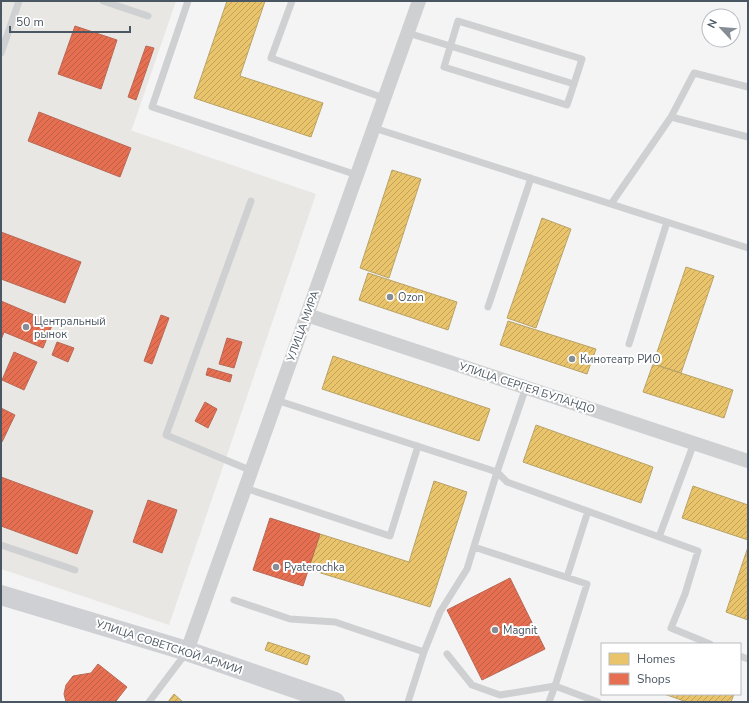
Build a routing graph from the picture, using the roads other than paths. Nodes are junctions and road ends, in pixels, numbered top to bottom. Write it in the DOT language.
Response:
graph roads {
  1 [pos="19,1"];
  2 [pos="103,1"];
  3 [pos="188,1"];
  4 [pos="292,1"];
  5 [pos="419,1"];
  6 [pos="148,16"];
  7 [pos="408,33"];
  8 [pos="450,46"];
  9 [pos="1,53"];
  10 [pos="574,84"];
  11 [pos="748,86"];
  12 [pos="384,98"];
  13 [pos="671,117"];
  14 [pos="374,128"];
  15 [pos="748,137"];
  16 [pos="357,175"];
  17 [pos="531,178"];
  18 [pos="250,201"];
  19 [pos="611,204"];
  20 [pos="668,222"];
  21 [pos="748,248"];
  22 [pos="488,307"];
  23 [pos="307,315"];
  24 [pos="629,344"];
  25 [pos="526,387"];
  26 [pos="276,400"];
  27 [pos="694,443"];
  28 [pos="418,446"];
  29 [pos="748,461"];
  30 [pos="252,471"];
  31 [pos="497,472"];
  32 [pos="245,488"];
  33 [pos="588,511"];
  34 [pos="658,537"];
  35 [pos="1,545"];
  36 [pos="474,547"];
  37 [pos="75,570"];
  38 [pos="567,577"];
  39 [pos="1,595"];
  40 [pos="234,600"];
  41 [pos="708,643"];
  42 [pos="187,651"];
  43 [pos="424,652"];
  44 [pos="447,654"];
  45 [pos="555,686"];
  46 [pos="149,702"];
  47 [pos="335,702"];
  48 [pos="408,702"];
  49 [pos="549,702"];
  50 [pos="598,702"];
  1 -- 9 [label="lane"];
  2 -- 6 [label="lane"];
  3 -- 16 [label="lane"];
  4 -- 12 [label="lane"];
  5 -- 7 [label="street, УЛИЦА МИРА"];
  7 -- 8 [label="lane"];
  7 -- 12 [label="street, УЛИЦА МИРА"];
  8 -- 10 [label="lane"];
  8 -- 10 [label="lane"];
  8 -- 10 [label="lane"];
  11 -- 13 [label="lane"];
  12 -- 14 [label="street, УЛИЦА МИРА"];
  13 -- 15 [label="lane"];
  13 -- 19 [label="lane"];
  14 -- 16 [label="street, УЛИЦА МИРА"];
  14 -- 17 [label="lane"];
  16 -- 23 [label="street, УЛИЦА МИРА"];
  17 -- 19 [label="lane"];
  17 -- 22 [label="lane"];
  18 -- 30 [label="lane"];
  19 -- 20 [label="lane"];
  20 -- 21 [label="lane"];
  20 -- 24 [label="lane"];
  23 -- 25 [label="street, УЛИЦА СЕРГЕЯ БУЛАНДО"];
  23 -- 26 [label="street, УЛИЦА МИРА"];
  25 -- 27 [label="street, УЛИЦА СЕРГЕЯ БУЛАНДО"];
  25 -- 31 [label="lane"];
  26 -- 28 [label="lane"];
  26 -- 30 [label="street, УЛИЦА МИРА"];
  27 -- 29 [label="street, УЛИЦА СЕРГЕЯ БУЛАНДО"];
  27 -- 34 [label="lane"];
  28 -- 31 [label="lane"];
  28 -- 32 [label="lane"];
  30 -- 32 [label="street, УЛИЦА МИРА"];
  31 -- 33 [label="lane"];
  31 -- 36 [label="lane"];
  32 -- 42 [label="street, УЛИЦА МИРА"];
  33 -- 34 [label="lane"];
  33 -- 38 [label="lane"];
  34 -- 41 [label="lane"];
  35 -- 37 [label="lane"];
  36 -- 38 [label="lane"];
  36 -- 43 [label="lane"];
  38 -- 45 [label="lane"];
  39 -- 42 [label="street, УЛИЦА СОВЕТСКОЙ АРМИИ"];
  40 -- 43 [label="lane"];
  42 -- 46 [label="lane"];
  42 -- 47 [label="street, УЛИЦА СОВЕТСКОЙ АРМИИ"];
  43 -- 48 [label="lane"];
  44 -- 45 [label="lane"];
  45 -- 49 [label="lane"];
  45 -- 50 [label="lane"];
}
